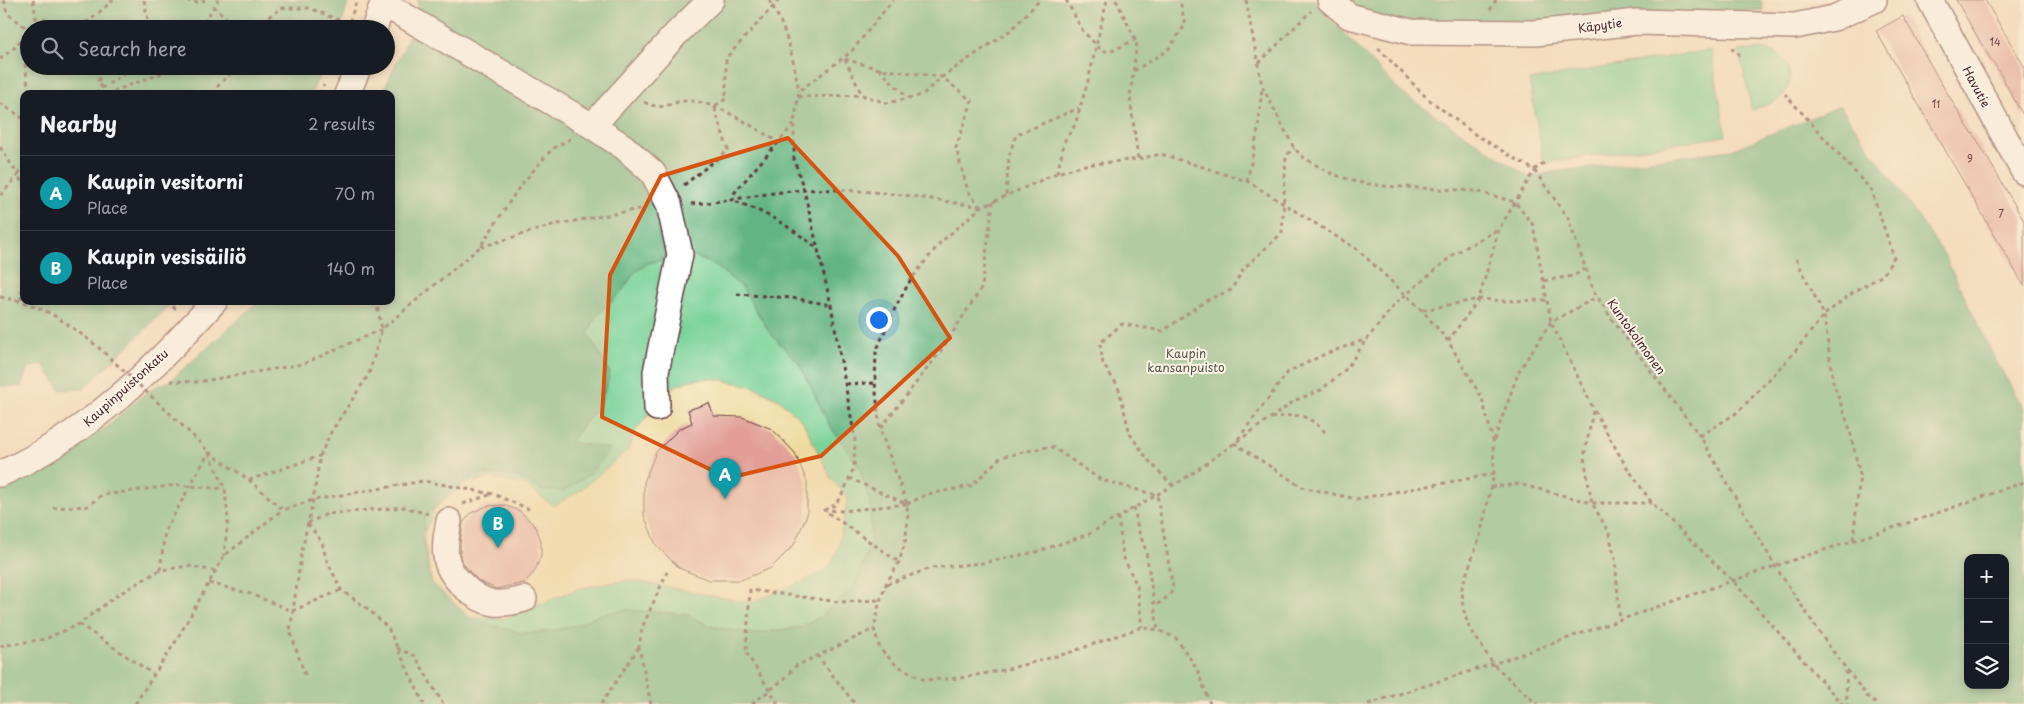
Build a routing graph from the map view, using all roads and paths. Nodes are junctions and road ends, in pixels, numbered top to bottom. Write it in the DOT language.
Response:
graph roads {
  1 [pos="4,0"];
  2 [pos="33,0"];
  3 [pos="113,0"];
  4 [pos="144,0"];
  5 [pos="187,0"];
  6 [pos="205,0"];
  7 [pos="218,0"];
  8 [pos="357,0"];
  9 [pos="711,0"];
  10 [pos="769,0"];
  11 [pos="779,0"];
  12 [pos="893,0"];
  13 [pos="1040,0"];
  14 [pos="1066,0"];
  15 [pos="1107,0"];
  16 [pos="1116,0"];
  17 [pos="1180,0"];
  18 [pos="1246,0"];
  19 [pos="1874,0"];
  20 [pos="1930,0"];
  21 [pos="384,3"];
  22 [pos="1322,4"];
  23 [pos="772,5"];
  24 [pos="213,6"];
  25 [pos="36,20"];
  26 [pos="88,20"];
  27 [pos="148,20"];
  28 [pos="205,20"];
  29 [pos="229,20"];
  30 [pos="264,20"];
  31 [pos="339,20"];
  32 [pos="350,20"];
  33 [pos="377,20"];
  34 [pos="20,22"];
  35 [pos="1136,39"];
  36 [pos="20,42"];
  37 [pos="1097,45"];
  38 [pos="1375,45"];
  39 [pos="0,59"];
  40 [pos="1258,64"];
  41 [pos="879,69"];
  42 [pos="1134,71"];
  43 [pos="27,75"];
  44 [pos="102,75"];
  45 [pos="123,75"];
  46 [pos="157,75"];
  47 [pos="229,75"];
  48 [pos="355,75"];
  49 [pos="942,77"];
  50 [pos="1262,86"];
  51 [pos="217,87"];
  52 [pos="102,88"];
  53 [pos="28,90"];
  54 [pos="117,90"];
  55 [pos="349,90"];
  56 [pos="799,91"];
  57 [pos="623,92"];
  58 [pos="1785,94"];
  59 [pos="862,95"];
  60 [pos="798,97"];
  61 [pos="908,99"];
  62 [pos="0,103"];
  63 [pos="714,106"];
  64 [pos="1080,107"];
  65 [pos="20,116"];
  66 [pos="794,123"];
  67 [pos="592,126"];
  68 [pos="778,142"];
  69 [pos="0,147"];
  70 [pos="1294,148"];
  71 [pos="1138,159"];
  72 [pos="1544,163"];
  73 [pos="1534,170"];
  74 [pos="20,171"];
  75 [pos="2024,172"];
  76 [pos="1057,173"];
  77 [pos="18,175"];
  78 [pos="20,179"];
  79 [pos="1247,181"];
  80 [pos="804,190"];
  81 [pos="1006,195"];
  82 [pos="0,196"];
  83 [pos="731,200"];
  84 [pos="993,200"];
  85 [pos="668,202"];
  86 [pos="1515,202"];
  87 [pos="1285,204"];
  88 [pos="981,207"];
  89 [pos="1499,229"];
  90 [pos="480,247"];
  91 [pos="817,248"];
  92 [pos="1796,259"];
  93 [pos="1585,269"];
  94 [pos="1544,281"];
  95 [pos="737,294"];
  96 [pos="1405,296"];
  97 [pos="0,297"];
  98 [pos="1597,297"];
  99 [pos="1479,299"];
  100 [pos="20,300"];
  101 [pos="1546,300"];
  102 [pos="33,305"];
  103 [pos="171,305"];
  104 [pos="211,305"];
  105 [pos="377,305"];
  106 [pos="831,305"];
  107 [pos="180,306"];
  108 [pos="176,310"];
  109 [pos="1422,310"];
  110 [pos="1824,315"];
  111 [pos="170,316"];
  112 [pos="1551,322"];
  113 [pos="382,329"];
  114 [pos="1367,339"];
  115 [pos="1448,341"];
  116 [pos="123,364"];
  117 [pos="115,371"];
  118 [pos="197,382"];
  119 [pos="875,383"];
  120 [pos="846,384"];
  121 [pos="657,408"];
  122 [pos="1594,410"];
  123 [pos="1270,418"];
  124 [pos="880,429"];
  125 [pos="1325,432"];
  126 [pos="1700,436"];
  127 [pos="1493,440"];
  128 [pos="1234,443"];
  129 [pos="209,452"];
  130 [pos="320,456"];
  131 [pos="0,474"];
  132 [pos="1494,474"];
  133 [pos="850,478"];
  134 [pos="249,480"];
  135 [pos="2024,482"];
  136 [pos="191,486"];
  137 [pos="1173,486"];
  138 [pos="1491,488"];
  139 [pos="225,489"];
  140 [pos="493,494"];
  141 [pos="1156,495"];
  142 [pos="313,500"];
  143 [pos="1592,503"];
  144 [pos="1652,503"];
  145 [pos="907,504"];
  146 [pos="1134,506"];
  147 [pos="52,508"];
  148 [pos="529,509"];
  149 [pos="283,510"];
  150 [pos="824,510"];
  151 [pos="1118,517"];
  152 [pos="449,521"];
  153 [pos="308,524"];
  154 [pos="1853,540"];
  155 [pos="224,556"];
  156 [pos="899,562"];
  157 [pos="1775,566"];
  158 [pos="160,570"];
  159 [pos="215,571"];
  160 [pos="667,572"];
  161 [pos="1733,581"];
  162 [pos="209,583"];
  163 [pos="886,584"];
  164 [pos="341,590"];
  165 [pos="524,599"];
  166 [pos="880,600"];
  167 [pos="1155,606"];
  168 [pos="292,611"];
  169 [pos="1620,620"];
  170 [pos="79,624"];
  171 [pos="1142,627"];
  172 [pos="874,629"];
  173 [pos="1158,630"];
  174 [pos="0,646"];
  175 [pos="639,647"];
  176 [pos="396,648"];
  177 [pos="817,655"];
  178 [pos="1494,664"];
  179 [pos="1846,670"];
  180 [pos="153,674"];
  181 [pos="305,674"];
  182 [pos="769,691"];
  183 [pos="135,704"];
  184 [pos="424,704"];
  185 [pos="443,704"];
  186 [pos="601,704"];
  187 [pos="652,704"];
  188 [pos="752,704"];
  189 [pos="778,704"];
  190 [pos="855,704"];
  191 [pos="1210,704"];
  192 [pos="1368,704"];
  193 [pos="1537,704"];
  194 [pos="1842,704"];
  195 [pos="1847,704"];
  196 [pos="1878,704"];
  1 -- 34 [label="path"];
  2 -- 25 [label="path"];
  3 -- 26 [label="path"];
  4 -- 27 [label="path"];
  5 -- 6 [label="path"];
  7 -- 24 [label="path"];
  8 -- 32 [label="path"];
  9 -- 57 [label="street"];
  10 -- 23 [label="path"];
  11 -- 23 [label="path"];
  12 -- 56 [label="path"];
  13 -- 49 [label="path"];
  14 -- 37 [label="path"];
  15 -- 37 [label="path"];
  16 -- 35 [label="path"];
  17 -- 42 [label="path"];
  18 -- 40 [label="path"];
  19 -- 22 [label="street, Käpytie"];
  20 -- 75 [label="street, Havutie"];
  21 -- 33 [label="street"];
  21 -- 67 [label="street"];
  22 -- 40 [label="path"];
  23 -- 56 [label="path"];
  23 -- 63 [label="path"];
  24 -- 28 [label="path"];
  24 -- 29 [label="path"];
  30 -- 31 [label="path"];
  35 -- 37 [label="path"];
  35 -- 42 [label="path"];
  36 -- 39 [label="path"];
  37 -- 64 [label="path"];
  38 -- 73 [label="path, Kuntokolmonen"];
  40 -- 50 [label="path"];
  41 -- 49 [label="path"];
  41 -- 59 [label="path"];
  41 -- 61 [label="path"];
  42 -- 71 [label="path"];
  43 -- 53 [label="path"];
  44 -- 52 [label="path"];
  45 -- 52 [label="path"];
  46 -- 54 [label="path"];
  47 -- 51 [label="path"];
  48 -- 55 [label="street"];
  49 -- 61 [label="path"];
  49 -- 88 [label="path"];
  50 -- 70 [label="path"];
  50 -- 79 [label="path"];
  56 -- 60 [label="path"];
  57 -- 63 [label="path"];
  57 -- 67 [label="street"];
  58 -- 110 [label="path"];
  59 -- 60 [label="path"];
  59 -- 61 [label="path"];
  60 -- 66 [label="path"];
  62 -- 65 [label="path"];
  63 -- 68 [label="path"];
  63 -- 85 [label="path"];
  64 -- 76 [label="path"];
  64 -- 81 [label="path"];
  66 -- 68 [label="path"];
  66 -- 80 [label="path"];
  67 -- 85 [label="street"];
  67 -- 90 [label="path"];
  68 -- 83 [label="path"];
  69 -- 77 [label="path"];
  70 -- 86 [label="path"];
  70 -- 87 [label="path"];
  71 -- 76 [label="path"];
  71 -- 79 [label="path"];
  72 -- 73 [label="path"];
  73 -- 86 [label="path"];
  73 -- 93 [label="path, Kuntokolmonen"];
  74 -- 77 [label="path"];
  76 -- 81 [label="path"];
  77 -- 78 [label="path"];
  77 -- 82 [label="path"];
  79 -- 87 [label="path"];
  80 -- 83 [label="path"];
  80 -- 88 [label="path"];
  80 -- 91 [label="path"];
  81 -- 84 [label="path"];
  83 -- 85 [label="path"];
  83 -- 91 [label="path"];
  84 -- 88 [label="path"];
  84 -- 124 [label="path"];
  85 -- 90 [label="path"];
  85 -- 121 [label="street"];
  86 -- 89 [label="path"];
  86 -- 94 [label="path"];
  87 -- 96 [label="path"];
  87 -- 137 [label="path"];
  88 -- 119 [label="path"];
  89 -- 96 [label="path"];
  89 -- 99 [label="path"];
  90 -- 113 [label="path"];
  91 -- 106 [label="path"];
  92 -- 110 [label="path"];
  93 -- 94 [label="path"];
  93 -- 98 [label="path, Kuntokolmonen"];
  94 -- 101 [label="path"];
  95 -- 106 [label="path"];
  96 -- 109 [label="path"];
  96 -- 114 [label="path"];
  97 -- 100 [label="path"];
  98 -- 112 [label="path"];
  98 -- 126 [label="path, Kuntokolmonen"];
  99 -- 101 [label="path"];
  99 -- 109 [label="path"];
  99 -- 115 [label="path"];
  101 -- 112 [label="path"];
  102 -- 129 [label="path, bridge"];
  103 -- 108 [label="path"];
  104 -- 131 [label="street, Kaupinpuistonkatu"];
  105 -- 113 [label="path"];
  106 -- 120 [label="path"];
  107 -- 108 [label="path"];
  108 -- 111 [label="path"];
  109 -- 115 [label="path"];
  110 -- 126 [label="path"];
  110 -- 154 [label="path"];
  112 -- 122 [label="path"];
  112 -- 127 [label="path"];
  113 -- 118 [label="path"];
  113 -- 130 [label="path"];
  114 -- 123 [label="path"];
  114 -- 128 [label="path"];
  115 -- 127 [label="path"];
  116 -- 117 [label="path"];
  119 -- 120 [label="path"];
  119 -- 124 [label="path"];
  120 -- 133 [label="path"];
  122 -- 143 [label="path"];
  122 -- 144 [label="path"];
  123 -- 125 [label="path"];
  123 -- 128 [label="path"];
  124 -- 145 [label="path"];
  126 -- 157 [label="path, Kuntokolmonen"];
  127 -- 132 [label="path"];
  128 -- 132 [label="path"];
  128 -- 137 [label="path"];
  129 -- 134 [label="path"];
  129 -- 136 [label="path"];
  129 -- 139 [label="path"];
  130 -- 134 [label="path"];
  130 -- 142 [label="path"];
  132 -- 138 [label="path"];
  133 -- 145 [label="path"];
  133 -- 150 [label="path"];
  134 -- 149 [label="path"];
  135 -- 154 [label="path"];
  136 -- 139 [label="path"];
  136 -- 147 [label="path"];
  136 -- 158 [label="path"];
  137 -- 141 [label="path"];
  138 -- 143 [label="path"];
  138 -- 178 [label="path"];
  139 -- 155 [label="path"];
  140 -- 142 [label="path"];
  140 -- 148 [label="path"];
  140 -- 152 [label="path"];
  141 -- 145 [label="path"];
  141 -- 146 [label="path"];
  141 -- 167 [label="path"];
  142 -- 149 [label="path"];
  142 -- 153 [label="path"];
  143 -- 144 [label="path"];
  143 -- 169 [label="path"];
  144 -- 161 [label="path"];
  145 -- 150 [label="path"];
  145 -- 156 [label="path"];
  146 -- 151 [label="path"];
  146 -- 167 [label="path"];
  149 -- 155 [label="path"];
  150 -- 156 [label="path"];
  151 -- 163 [label="path"];
  151 -- 171 [label="path"];
  152 -- 153 [label="path"];
  152 -- 165 [label="street"];
  153 -- 164 [label="path"];
  153 -- 168 [label="path"];
  154 -- 157 [label="path"];
  155 -- 159 [label="path"];
  156 -- 163 [label="path"];
  157 -- 161 [label="path"];
  157 -- 179 [label="path, Kuntokolmonen"];
  158 -- 159 [label="path"];
  158 -- 170 [label="path"];
  159 -- 162 [label="path"];
  160 -- 175 [label="path"];
  161 -- 169 [label="path"];
  161 -- 194 [label="path"];
  162 -- 168 [label="path"];
  162 -- 180 [label="path"];
  163 -- 166 [label="path"];
  164 -- 168 [label="path"];
  164 -- 176 [label="path"];
  166 -- 172 [label="path"];
  166 -- 182 [label="path"];
  167 -- 173 [label="path"];
  168 -- 181 [label="path"];
  169 -- 178 [label="path"];
  170 -- 174 [label="path"];
  170 -- 180 [label="path"];
  171 -- 172 [label="path"];
  171 -- 173 [label="path"];
  172 -- 177 [label="path"];
  173 -- 191 [label="path"];
  175 -- 186 [label="path"];
  175 -- 187 [label="path"];
  176 -- 184 [label="path"];
  176 -- 185 [label="path"];
  177 -- 182 [label="path"];
  177 -- 190 [label="path"];
  178 -- 192 [label="path"];
  178 -- 193 [label="path"];
  179 -- 195 [label="path"];
  179 -- 196 [label="path, Kuntokolmonen"];
  180 -- 183 [label="path"];
  182 -- 188 [label="path"];
  182 -- 189 [label="path"];
}
